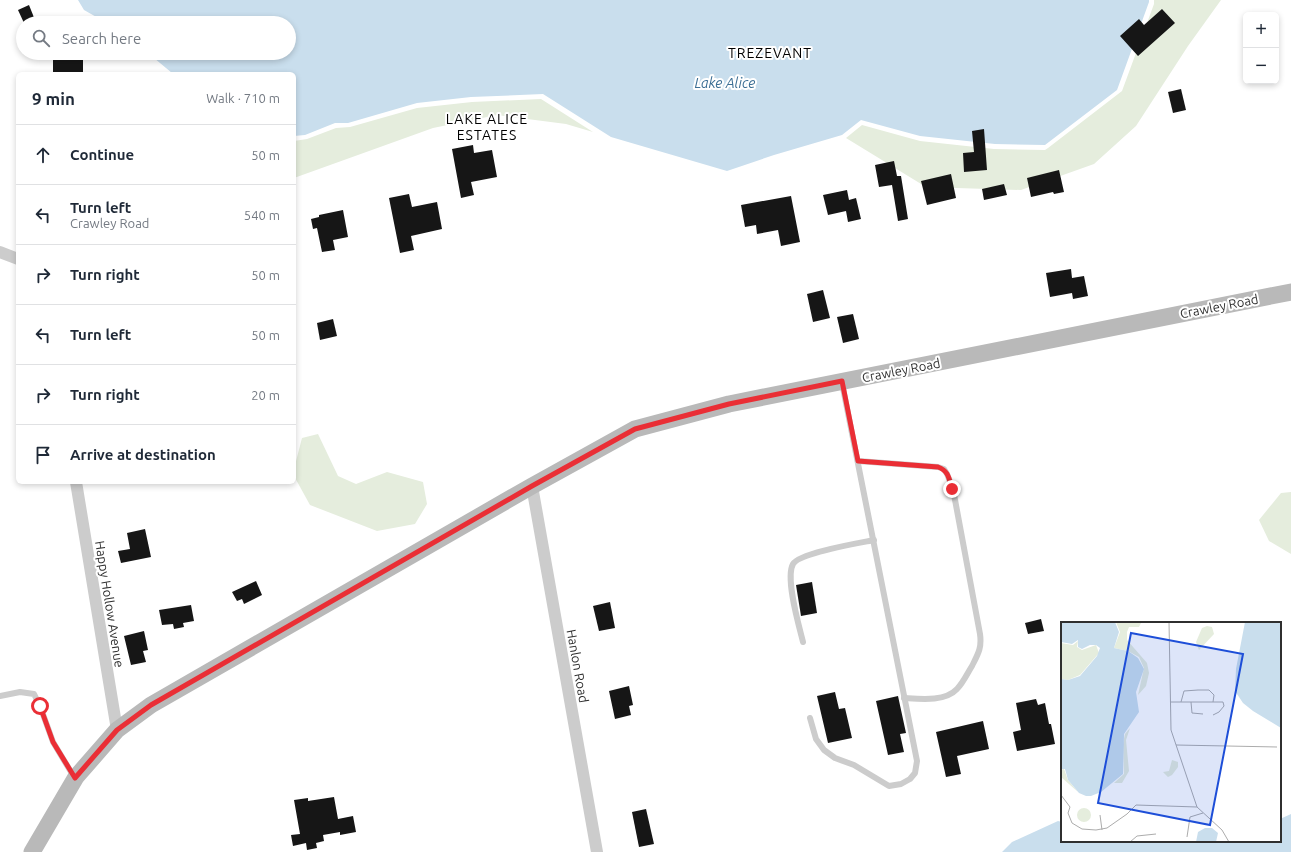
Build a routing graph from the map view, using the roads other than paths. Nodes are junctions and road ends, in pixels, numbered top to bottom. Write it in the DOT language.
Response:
graph roads {
  1 [pos="0,252"];
  2 [pos="16,257"];
  3 [pos="1291,292"];
  4 [pos="842,381"];
  5 [pos="858,461"];
  6 [pos="76,484"];
  7 [pos="532,486"];
  8 [pos="874,540"];
  9 [pos="803,642"];
  10 [pos="0,696"];
  11 [pos="904,698"];
  12 [pos="810,718"];
  13 [pos="117,730"];
  14 [pos="75,778"];
  15 [pos="32,852"];
  16 [pos="597,852"];
  1 -- 2 [label="street"];
  3 -- 4 [label="street, Crawley Road"];
  4 -- 5 [label="lane"];
  4 -- 7 [label="street, Crawley Road"];
  5 -- 8 [label="lane"];
  5 -- 11 [label="lane"];
  6 -- 13 [label="street, Happy Hollow Avenue"];
  7 -- 13 [label="street, Crawley Road"];
  7 -- 16 [label="street, Hanlon Road"];
  8 -- 9 [label="lane"];
  8 -- 11 [label="lane"];
  10 -- 14 [label="lane"];
  11 -- 12 [label="lane"];
  13 -- 14 [label="street, Crawley Road"];
  14 -- 15 [label="street, Crawley Road"];
}
